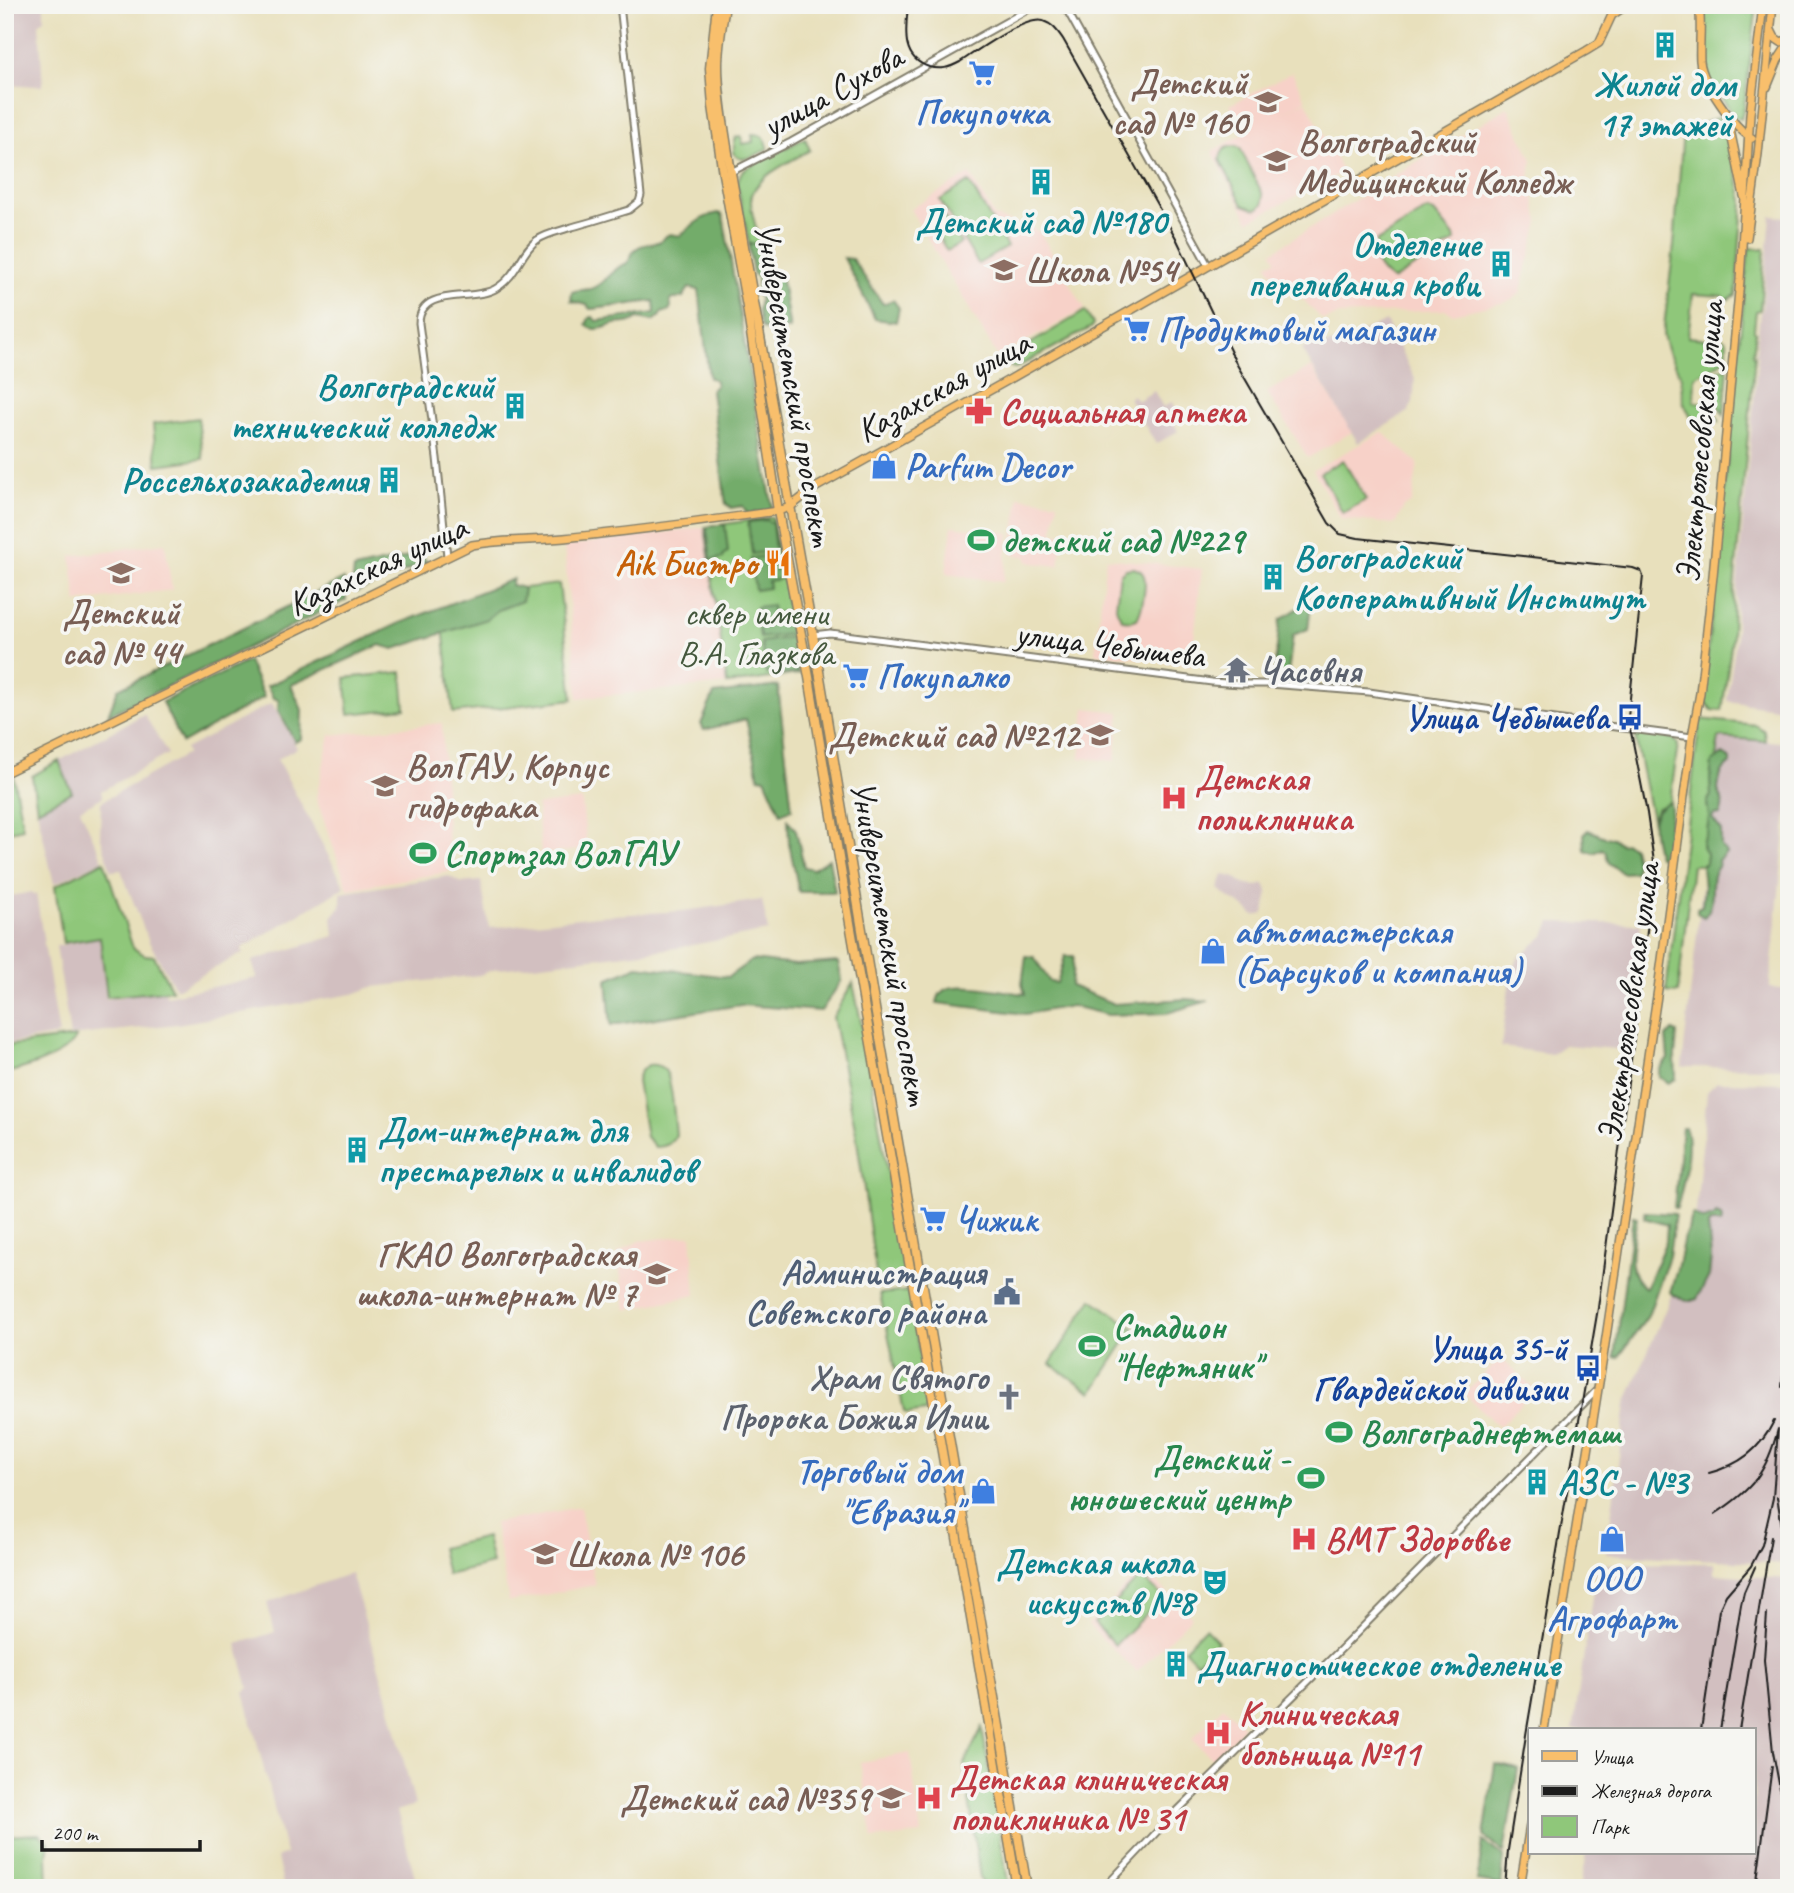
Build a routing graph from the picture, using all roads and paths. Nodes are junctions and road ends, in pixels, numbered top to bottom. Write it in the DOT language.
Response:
graph roads {
  1 [pos="620,5"];
  2 [pos="717,5"];
  3 [pos="725,5"];
  4 [pos="1037,5"];
  5 [pos="1059,5"];
  6 [pos="1699,5"];
  7 [pos="1763,5"];
  8 [pos="1773,5"];
  9 [pos="1624,7"];
  10 [pos="1770,30"];
  11 [pos="1789,41"];
  12 [pos="1765,94"];
  13 [pos="1726,111"];
  14 [pos="1751,114"];
  15 [pos="1732,119"];
  16 [pos="1749,138"];
  17 [pos="1759,139"];
  18 [pos="727,174"];
  19 [pos="1746,205"];
  20 [pos="1208,265"];
  21 [pos="1740,280"];
  22 [pos="790,507"];
  23 [pos="778,512"];
  24 [pos="447,556"];
  25 [pos="813,635"];
  26 [pos="1692,737"];
  27 [pos="5,773"];
  28 [pos="836,775"];
  29 [pos="826,778"];
  30 [pos="1597,1390"];
  31 [pos="1544,1728"];
  32 [pos="1528,1838"];
  33 [pos="1017,1888"];
  34 [pos="1027,1888"];
  35 [pos="1104,1888"];
  36 [pos="1520,1888"];
  1 -- 24 [label="street"];
  2 -- 18 [label="highway, Университетский проспект"];
  3 -- 18 [label="highway, Университетский проспект"];
  4 -- 18 [label="street, улица Сухова"];
  5 -- 20 [label="street"];
  6 -- 13 [label="main road"];
  7 -- 14 [label="main road, Электролесовская улица"];
  8 -- 10 [label="main road, Электролесовская улица"];
  9 -- 20 [label="main road, Казахская улица"];
  10 -- 11 [label="main road"];
  10 -- 12 [label="main road, Электролесовская улица"];
  11 -- 12 [label="main road"];
  12 -- 17 [label="main road, Электролесовская улица"];
  13 -- 15 [label="main road"];
  13 -- 19 [label="main road"];
  14 -- 15 [label="main road"];
  14 -- 16 [label="main road, Электролесовская улица"];
  15 -- 16 [label="main road"];
  16 -- 17 [label="main road"];
  16 -- 19 [label="main road, Электролесовская улица"];
  17 -- 21 [label="main road, Электролесовская улица"];
  18 -- 22 [label="highway, Университетский проспект"];
  18 -- 23 [label="highway, Университетский проспект"];
  19 -- 21 [label="main road, Электролесовская улица"];
  20 -- 22 [label="main road, Казахская улица"];
  21 -- 26 [label="main road, Электролесовская улица"];
  22 -- 23 [label="main road, Казахская улица"];
  22 -- 25 [label="highway, Университетский проспект"];
  23 -- 24 [label="main road, Казахская улица"];
  23 -- 29 [label="highway, Университетский проспект"];
  24 -- 27 [label="main road, Казахская улица"];
  25 -- 26 [label="street, улица Чебышева"];
  25 -- 28 [label="highway, Университетский проспект"];
  26 -- 30 [label="main road, Электролесовская улица"];
  28 -- 29 [label="highway"];
  28 -- 34 [label="highway, Университетский проспект"];
  29 -- 33 [label="highway, Университетский проспект"];
  30 -- 31 [label="main road, Электролесовская улица"];
  30 -- 35 [label="street"];
  32 -- 36 [label="main road"];
}
